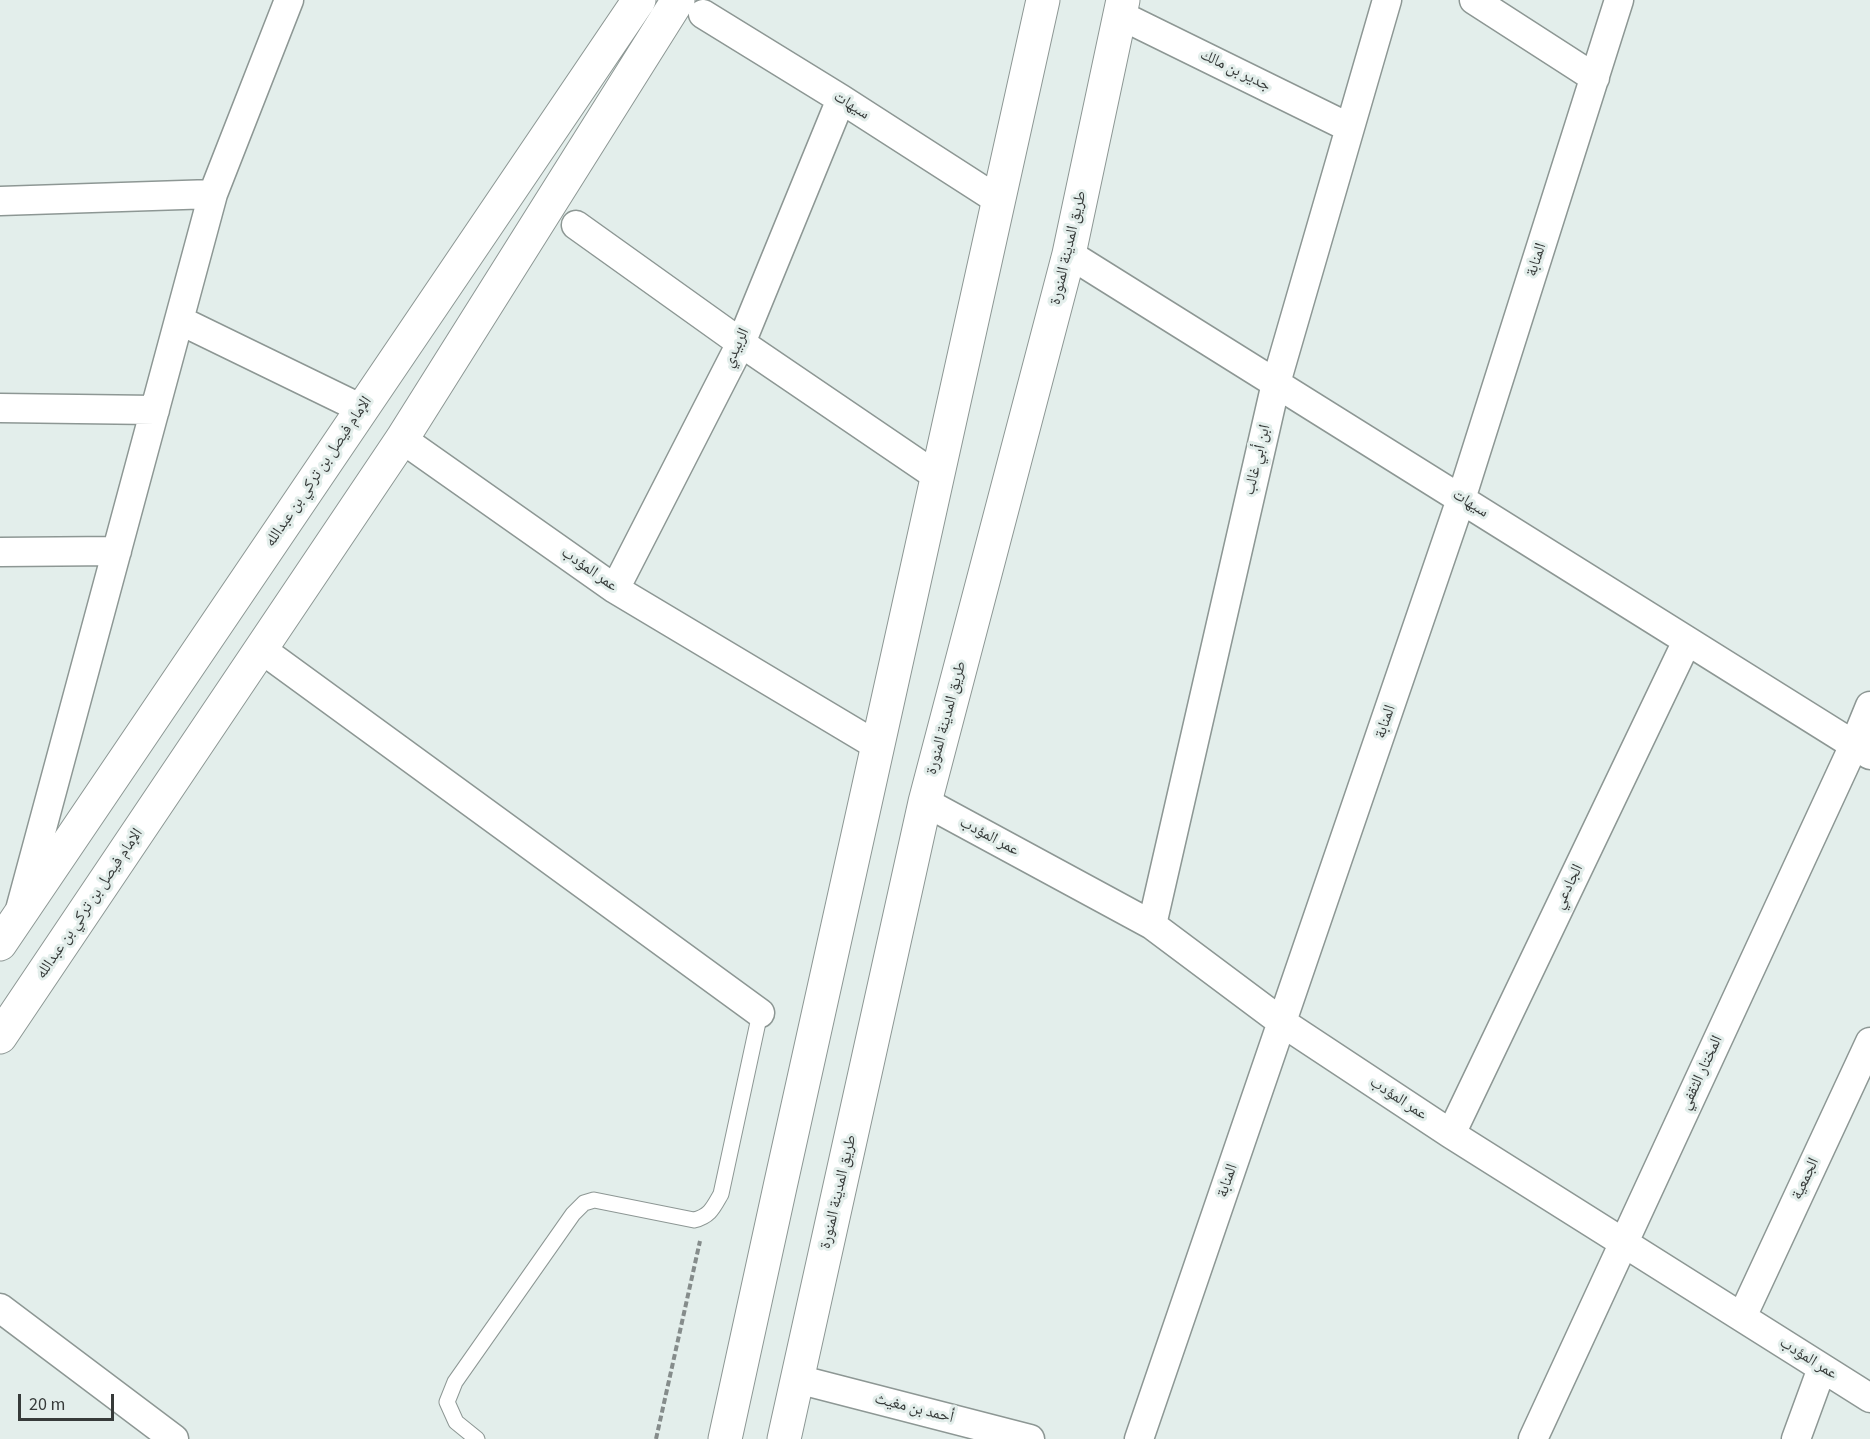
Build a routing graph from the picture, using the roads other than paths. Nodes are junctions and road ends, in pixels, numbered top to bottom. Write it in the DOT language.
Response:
graph roads {
  1 [pos="289,0"];
  2 [pos="639,0"];
  3 [pos="1042,0"];
  4 [pos="1387,0"];
  5 [pos="1474,0"];
  6 [pos="1619,0"];
  7 [pos="690,7"];
  8 [pos="1122,7"];
  9 [pos="1595,78"];
  10 [pos="841,99"];
  11 [pos="1350,128"];
  12 [pos="213,194"];
  13 [pos="998,200"];
  14 [pos="0,201"];
  15 [pos="576,225"];
  16 [pos="1069,254"];
  17 [pos="179,320"];
  18 [pos="741,343"];
  19 [pos="1276,383"];
  20 [pos="0,408"];
  21 [pos="362,409"];
  22 [pos="155,411"];
  23 [pos="402,438"];
  24 [pos="938,477"];
  25 [pos="1461,499"];
  26 [pos="117,551"];
  27 [pos="0,552"];
  28 [pos="615,589"];
  29 [pos="1687,641"];
  30 [pos="261,649"];
  31 [pos="1870,705"];
  32 [pos="876,745"];
  33 [pos="1862,750"];
  34 [pos="925,802"];
  35 [pos="1152,925"];
  36 [pos="8,932"];
  37 [pos="760,1013"];
  38 [pos="1283,1023"];
  39 [pos="0,1037"];
  40 [pos="1870,1042"];
  41 [pos="1451,1134"];
  42 [pos="1623,1243"];
  43 [pos="0,1308"];
  44 [pos="1742,1317"];
  45 [pos="1822,1368"];
  46 [pos="797,1379"];
  47 [pos="1868,1392"];
  48 [pos="175,1439"];
  49 [pos="477,1439"];
  50 [pos="725,1439"];
  51 [pos="784,1439"];
  52 [pos="1030,1439"];
  53 [pos="1139,1439"];
  54 [pos="1533,1439"];
  55 [pos="1796,1439"];
  1 -- 12 [label="street"];
  2 -- 21 [label="main road, الإمام فيصل بن تركي بن عبدالله"];
  3 -- 13 [label="main road"];
  4 -- 11 [label="street, ابن أبي غالب"];
  5 -- 9 [label="street"];
  6 -- 9 [label="street, المنابة"];
  7 -- 10 [label="street, سيهات"];
  7 -- 23 [label="main road, الإمام فيصل بن تركي بن عبدالله"];
  8 -- 11 [label="street, جدير بن مالك"];
  8 -- 16 [label="main road, طريق المدينة المنورة"];
  9 -- 25 [label="street, المنابة"];
  10 -- 13 [label="street, سيهات"];
  10 -- 18 [label="street, الربيدي"];
  11 -- 19 [label="street, ابن أبي غالب"];
  12 -- 14 [label="street"];
  12 -- 17 [label="street"];
  13 -- 24 [label="main road"];
  15 -- 18 [label="street"];
  16 -- 19 [label="street, سيهات"];
  16 -- 34 [label="main road, طريق المدينة المنورة"];
  17 -- 21 [label="street"];
  17 -- 22 [label="street"];
  18 -- 24 [label="street"];
  18 -- 28 [label="street, الربيدي"];
  19 -- 25 [label="street, سيهات"];
  19 -- 35 [label="street, ابن أبي غالب"];
  20 -- 22 [label="street"];
  21 -- 36 [label="main road, الإمام فيصل بن تركي بن عبدالله"];
  22 -- 26 [label="street"];
  23 -- 28 [label="street, عمر المؤدب"];
  23 -- 30 [label="main road, الإمام فيصل بن تركي بن عبدالله"];
  24 -- 32 [label="main road"];
  25 -- 29 [label="street, سيهات"];
  25 -- 38 [label="street, المنابة"];
  26 -- 27 [label="street"];
  26 -- 36 [label="street"];
  28 -- 32 [label="street, عمر المؤدب"];
  29 -- 33 [label="street, سيهات"];
  29 -- 41 [label="street, الجادعي"];
  30 -- 37 [label="street"];
  30 -- 39 [label="main road, الإمام فيصل بن تركي بن عبدالله"];
  31 -- 33 [label="street, المختار الثقفي"];
  32 -- 50 [label="main road"];
  33 -- 42 [label="street, المختار الثقفي"];
  34 -- 35 [label="street, عمر المؤدب"];
  34 -- 46 [label="main road, طريق المدينة المنورة"];
  35 -- 38 [label="street, عمر المؤدب"];
  37 -- 49 [label="lane"];
  38 -- 41 [label="street, عمر المؤدب"];
  38 -- 53 [label="street, المنابة"];
  40 -- 44 [label="street, الجمعية"];
  41 -- 42 [label="street, عمر المؤدب"];
  42 -- 44 [label="street, عمر المؤدب"];
  42 -- 54 [label="street, المختار الثقفي"];
  43 -- 48 [label="street"];
  44 -- 45 [label="street, عمر المؤدب"];
  45 -- 47 [label="street, عمر المؤدب"];
  45 -- 55 [label="street"];
  46 -- 51 [label="main road, طريق المدينة المنورة"];
  46 -- 52 [label="street, أحمد بن مغيث"];
}
